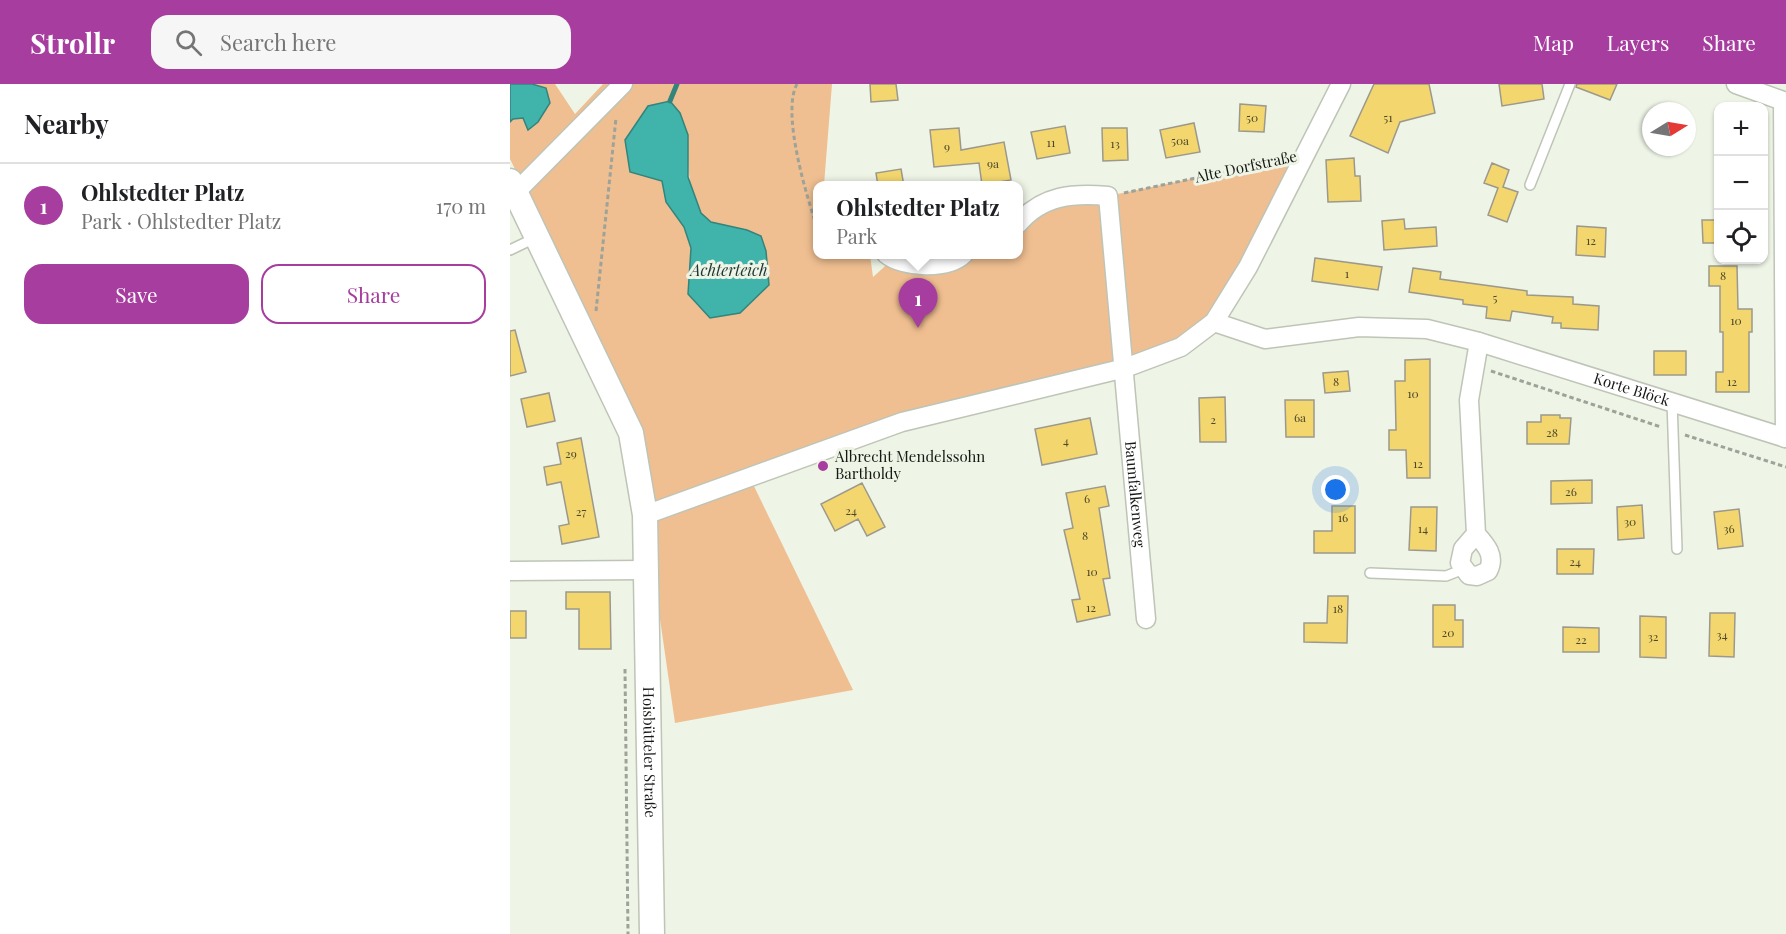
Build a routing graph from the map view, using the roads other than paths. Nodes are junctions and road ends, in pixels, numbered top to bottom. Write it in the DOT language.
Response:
graph roads {
  1 [pos="1341,84"];
  2 [pos="1570,84"];
  3 [pos="1736,84"];
  4 [pos="620,86"];
  5 [pos="1785,103"];
  6 [pos="1530,185"];
  7 [pos="513,187"];
  8 [pos="1023,220"];
  9 [pos="537,237"];
  10 [pos="510,250"];
  11 [pos="893,259"];
  12 [pos="956,259"];
  13 [pos="1214,322"];
  14 [pos="1479,342"];
  15 [pos="1125,368"];
  16 [pos="1672,401"];
  17 [pos="1785,438"];
  18 [pos="645,515"];
  19 [pos="1476,534"];
  20 [pos="1677,549"];
  21 [pos="1464,569"];
  22 [pos="645,570"];
  23 [pos="510,571"];
  24 [pos="1370,573"];
  25 [pos="1146,619"];
  26 [pos="652,934"];
  1 -- 13 [label="street, Alte Dorfstraße"];
  2 -- 6 [label="lane"];
  3 -- 5 [label="street"];
  4 -- 7 [label="street"];
  5 -- 17 [label="street"];
  7 -- 9 [label="street, Hoisbütteler Straße"];
  8 -- 15 [label="street, Baumfalkenweg"];
  9 -- 10 [label="lane"];
  9 -- 18 [label="street, Hoisbütteler Straße"];
  11 -- 12 [label="street"];
  13 -- 14 [label="street, Korte Blöck"];
  13 -- 15 [label="street"];
  14 -- 16 [label="street, Korte Blöck"];
  14 -- 19 [label="street"];
  15 -- 18 [label="street"];
  15 -- 25 [label="street, Baumfalkenweg"];
  16 -- 17 [label="street, Korte Blöck"];
  16 -- 20 [label="lane"];
  18 -- 22 [label="street, Hoisbütteler Straße"];
  19 -- 21 [label="street"];
  19 -- 21 [label="street"];
  21 -- 24 [label="lane"];
  22 -- 23 [label="street"];
  22 -- 26 [label="street, Hoisbütteler Straße"];
}
